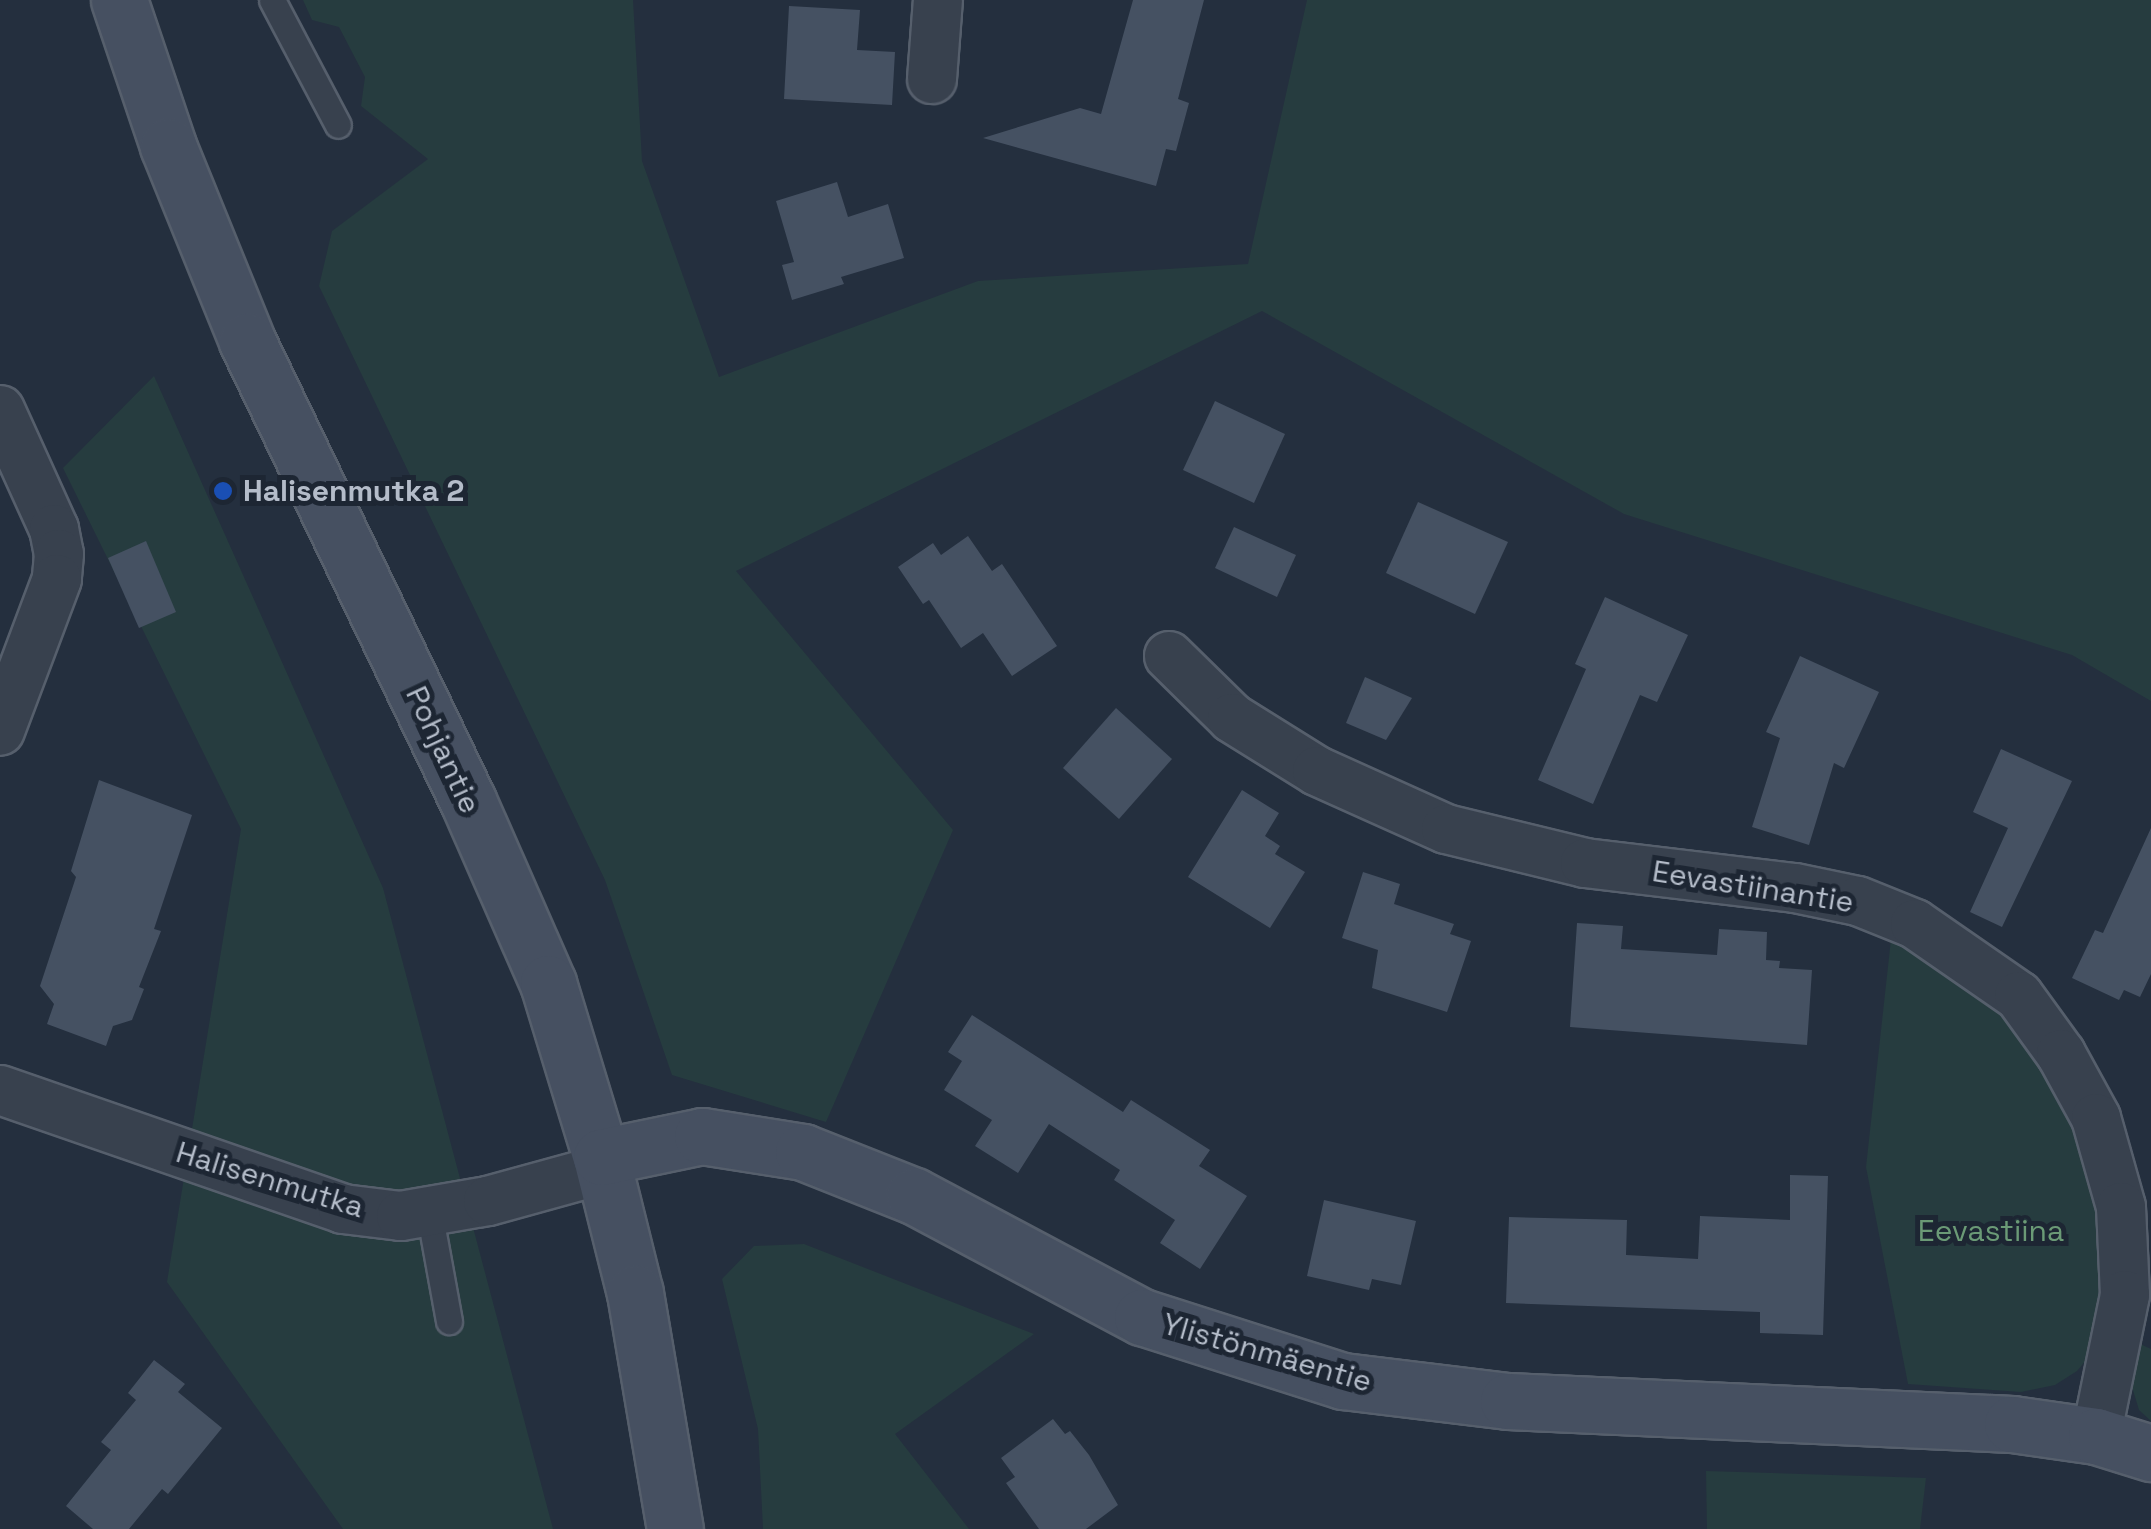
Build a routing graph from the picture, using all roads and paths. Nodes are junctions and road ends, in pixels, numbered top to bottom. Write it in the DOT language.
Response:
graph roads {
  1 [pos="118,0"];
  2 [pos="272,0"];
  3 [pos="938,0"];
  4 [pos="932,79"];
  5 [pos="338,125"];
  6 [pos="0,410"];
  7 [pos="1169,656"];
  8 [pos="0,731"];
  9 [pos="0,1090"];
  10 [pos="602,1163"];
  11 [pos="429,1211"];
  12 [pos="449,1321"];
  13 [pos="2096,1436"];
  14 [pos="2151,1453"];
  15 [pos="675,1529"];
  1 -- 10 [label="street, Pohjantie"];
  2 -- 5 [label="lane"];
  3 -- 4 [label="street"];
  6 -- 8 [label="street"];
  7 -- 13 [label="street, Eevastiinantie"];
  9 -- 11 [label="street, Halisenmutka"];
  10 -- 11 [label="street, Halisenmutka"];
  10 -- 13 [label="street, Ylistönmäentie"];
  10 -- 15 [label="street, Pohjantie"];
  11 -- 12 [label="lane"];
  13 -- 14 [label="street, Ylistönmäentie"];
}
